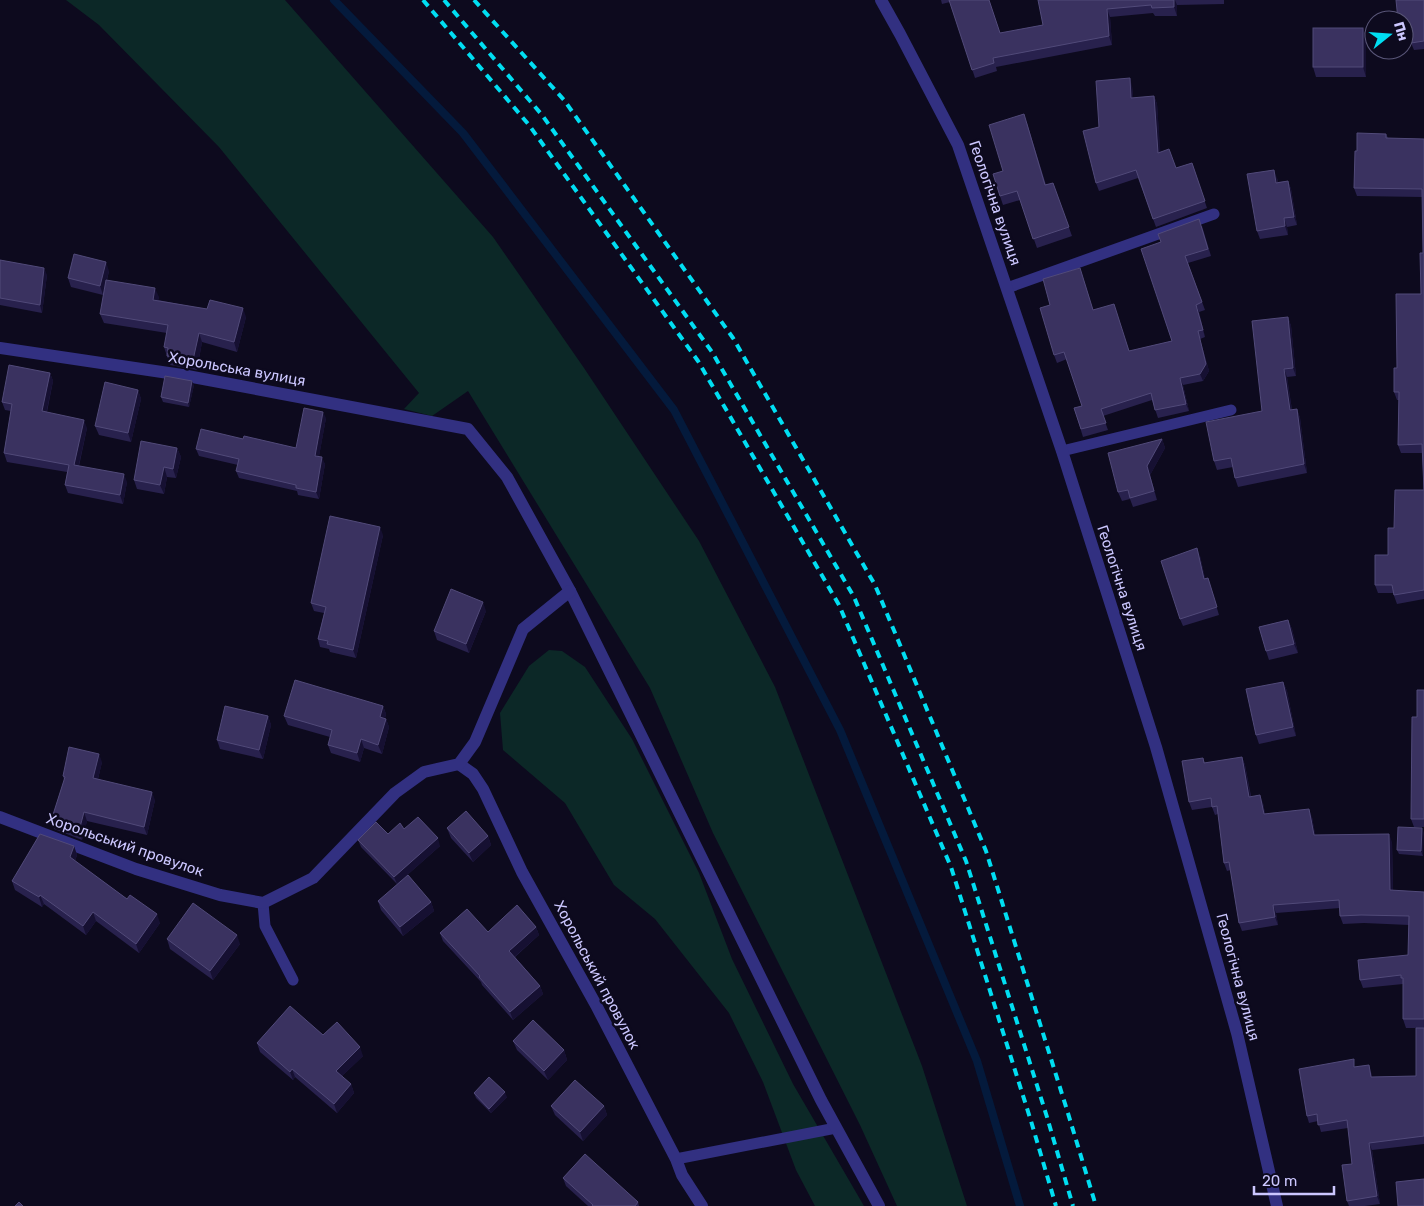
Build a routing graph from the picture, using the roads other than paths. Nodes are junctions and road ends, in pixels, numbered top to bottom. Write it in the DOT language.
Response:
graph roads {
  1 [pos="881,0"];
  2 [pos="1214,214"];
  3 [pos="1007,288"];
  4 [pos="0,348"];
  5 [pos="1231,410"];
  6 [pos="1062,451"];
  7 [pos="570,591"];
  8 [pos="459,764"];
  9 [pos="0,817"];
  10 [pos="263,903"];
  11 [pos="293,980"];
  12 [pos="836,1128"];
  13 [pos="676,1160"];
  14 [pos="702,1206"];
  15 [pos="879,1206"];
  16 [pos="1277,1206"];
  1 -- 3 [label="street, Геологічна вулиця"];
  2 -- 3 [label="lane"];
  3 -- 6 [label="street, Геологічна вулиця"];
  4 -- 7 [label="street, Хорольська вулиця"];
  5 -- 6 [label="lane"];
  6 -- 16 [label="street, Геологічна вулиця"];
  7 -- 8 [label="street"];
  7 -- 12 [label="street"];
  8 -- 10 [label="street"];
  8 -- 13 [label="street, Хорольський провулок"];
  9 -- 10 [label="street, Хорольський провулок"];
  10 -- 11 [label="lane"];
  12 -- 13 [label="lane"];
  12 -- 15 [label="street"];
  13 -- 14 [label="street, Хорольський провулок"];
}
